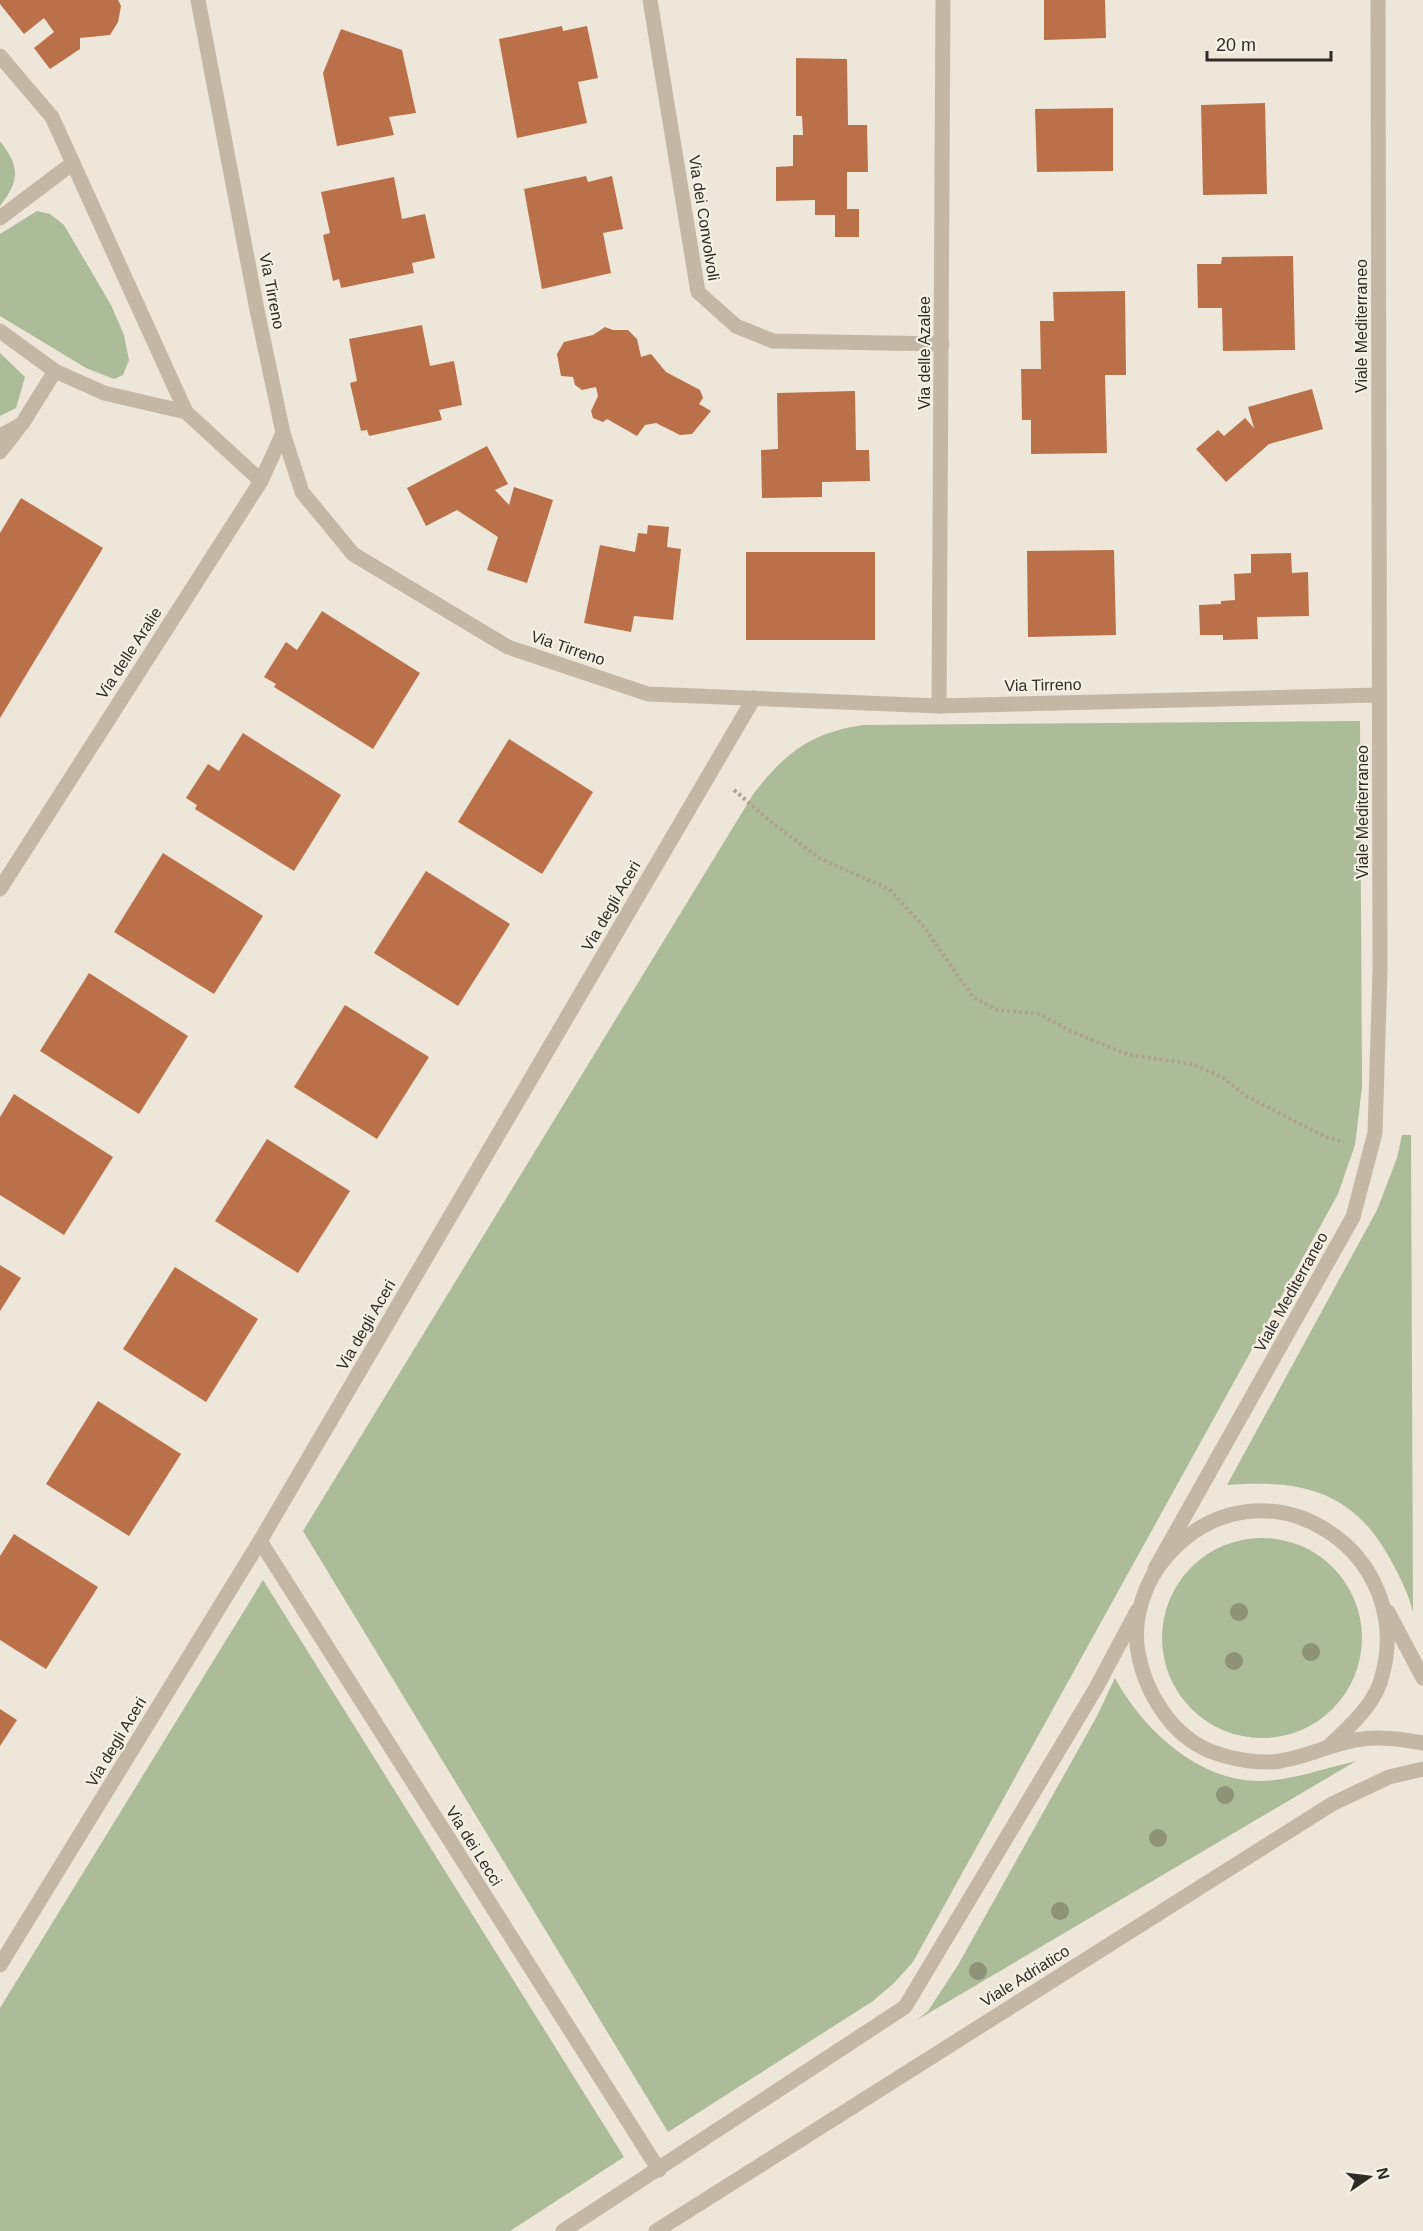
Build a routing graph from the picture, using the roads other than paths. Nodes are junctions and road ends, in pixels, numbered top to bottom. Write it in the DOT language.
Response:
graph roads {
  1 [pos="198,0"];
  2 [pos="650,0"];
  3 [pos="944,0"];
  4 [pos="1378,0"];
  5 [pos="0,56"];
  6 [pos="73,163"];
  7 [pos="0,218"];
  8 [pos="0,331"];
  9 [pos="942,344"];
  10 [pos="55,371"];
  11 [pos="186,412"];
  12 [pos="22,424"];
  13 [pos="283,433"];
  14 [pos="0,436"];
  15 [pos="0,452"];
  16 [pos="261,481"];
  17 [pos="1379,695"];
  18 [pos="754,698"];
  19 [pos="939,706"];
  20 [pos="0,887"];
  21 [pos="260,1542"];
  22 [pos="1155,1569"];
  23 [pos="1384,1603"];
  24 [pos="1139,1608"];
  25 [pos="1423,1678"];
  26 [pos="1423,1743"];
  27 [pos="1329,1746"];
  28 [pos="1423,1769"];
  29 [pos="0,1965"];
  30 [pos="658,2170"];
  31 [pos="563,2231"];
  32 [pos="656,2231"];
  1 -- 13 [label="street, Via Tirreno"];
  2 -- 9 [label="street, Via dei Convolvoli"];
  3 -- 9 [label="street, Via delle Azalee"];
  4 -- 17 [label="street, Viale Mediterraneo"];
  5 -- 6 [label="street"];
  6 -- 7 [label="street"];
  6 -- 11 [label="street"];
  8 -- 10 [label="street"];
  9 -- 19 [label="street, Via delle Azalee"];
  10 -- 11 [label="street"];
  10 -- 12 [label="street"];
  11 -- 16 [label="street"];
  12 -- 14 [label="street"];
  12 -- 15 [label="street"];
  13 -- 16 [label="street, Via delle Aralie"];
  13 -- 18 [label="street, Via Tirreno"];
  16 -- 20 [label="street, Via delle Aralie"];
  17 -- 19 [label="street, Via Tirreno"];
  17 -- 22 [label="street, Viale Mediterraneo"];
  18 -- 19 [label="street, Via Tirreno"];
  18 -- 21 [label="street, Via degli Aceri"];
  21 -- 29 [label="street, Via degli Aceri"];
  21 -- 30 [label="street, Via dei Lecci"];
  22 -- 23 [label="street"];
  22 -- 24 [label="street"];
  23 -- 25 [label="street"];
  23 -- 27 [label="street"];
  24 -- 27 [label="street"];
  24 -- 30 [label="street"];
  26 -- 27 [label="street"];
  28 -- 32 [label="street, Viale Adriatico"];
  30 -- 31 [label="street"];
}
